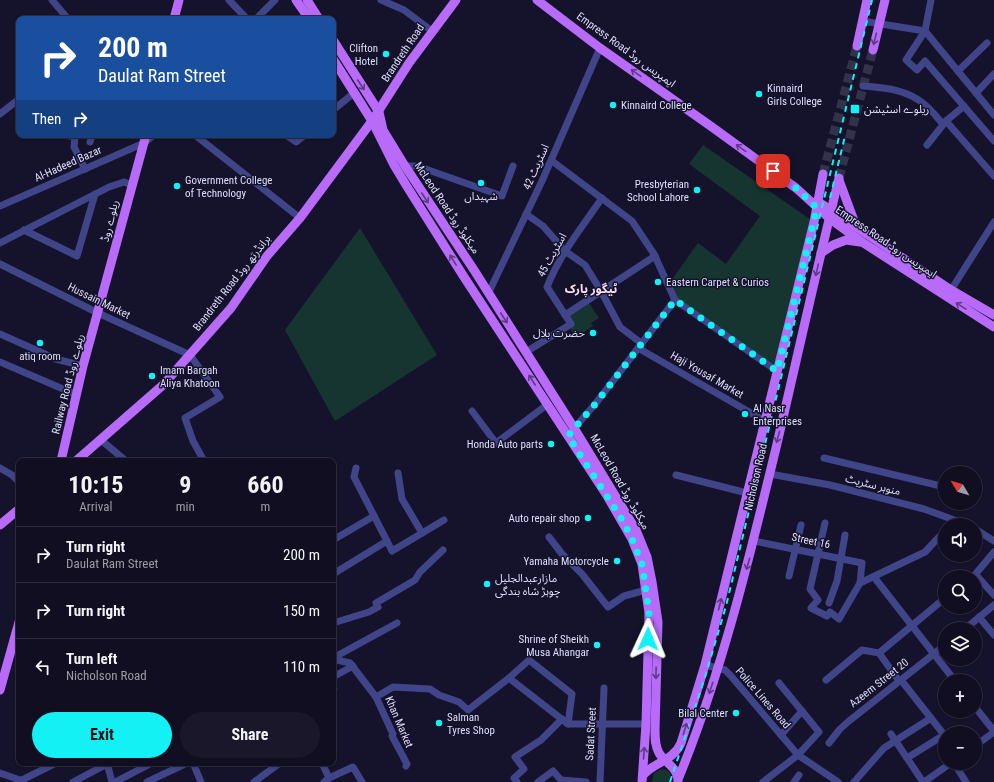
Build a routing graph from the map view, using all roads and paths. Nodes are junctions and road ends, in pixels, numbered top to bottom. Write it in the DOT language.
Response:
graph roads {
  1 [pos="52,0"];
  2 [pos="179,0"];
  3 [pos="229,0"];
  4 [pos="275,0"];
  5 [pos="296,0"];
  6 [pos="381,0"];
  7 [pos="456,0"];
  8 [pos="537,0"];
  9 [pos="867,0"];
  10 [pos="885,0"];
  11 [pos="932,0"];
  12 [pos="310,1"];
  13 [pos="65,16"];
  14 [pos="175,16"];
  15 [pos="244,16"];
  16 [pos="259,16"];
  17 [pos="305,16"];
  18 [pos="318,16"];
  19 [pos="862,21"];
  20 [pos="879,24"];
  21 [pos="432,31"];
  22 [pos="925,31"];
  23 [pos="987,43"];
  24 [pos="336,45"];
  25 [pos="857,46"];
  26 [pos="600,48"];
  27 [pos="872,50"];
  28 [pos="336,65"];
  29 [pos="958,71"];
  30 [pos="994,74"];
  31 [pos="863,86"];
  32 [pos="354,93"];
  33 [pos="976,93"];
  34 [pos="16,101"];
  35 [pos="964,106"];
  36 [pos="336,108"];
  37 [pos="378,112"];
  38 [pos="0,114"];
  39 [pos="994,115"];
  40 [pos="372,121"];
  41 [pos="944,123"];
  42 [pos="75,138"];
  43 [pos="199,138"];
  44 [pos="290,138"];
  45 [pos="301,138"];
  46 [pos="145,139"];
  47 [pos="994,141"];
  48 [pos="927,145"];
  49 [pos="552,161"];
  50 [pos="405,166"];
  51 [pos="513,166"];
  52 [pos="85,169"];
  53 [pos="823,174"];
  54 [pos="994,176"];
  55 [pos="132,184"];
  56 [pos="95,194"];
  57 [pos="602,198"];
  58 [pos="817,204"];
  59 [pos="0,206"];
  60 [pos="526,214"];
  61 [pos="830,214"];
  62 [pos="300,218"];
  63 [pos="994,222"];
  64 [pos="856,226"];
  65 [pos="24,230"];
  66 [pos="862,242"];
  67 [pos="0,243"];
  68 [pos="565,250"];
  69 [pos="820,253"];
  70 [pos="655,256"];
  71 [pos="0,265"];
  72 [pos="474,270"];
  73 [pos="464,277"];
  74 [pos="951,290"];
  75 [pos="601,291"];
  76 [pos="488,294"];
  77 [pos="675,300"];
  78 [pos="98,313"];
  79 [pos="565,315"];
  80 [pos="994,315"];
  81 [pos="994,327"];
  82 [pos="0,334"];
  83 [pos="640,346"];
  84 [pos="526,352"];
  85 [pos="190,355"];
  86 [pos="0,362"];
  87 [pos="83,366"];
  88 [pos="777,371"];
  89 [pos="77,395"];
  90 [pos="548,404"];
  91 [pos="472,411"];
  92 [pos="765,421"];
  93 [pos="574,428"];
  94 [pos="568,436"];
  95 [pos="101,440"];
  96 [pos="62,458"];
  97 [pos="80,458"];
  98 [pos="122,458"];
  99 [pos="202,458"];
  100 [pos="824,458"];
  101 [pos="0,468"];
  102 [pos="356,468"];
  103 [pos="398,473"];
  104 [pos="770,474"];
  105 [pos="676,475"];
  106 [pos="16,479"];
  107 [pos="938,485"];
  108 [pos="747,493"];
  109 [pos="16,512"];
  110 [pos="374,516"];
  111 [pos="949,518"];
  112 [pos="444,520"];
  113 [pos="825,523"];
  114 [pos="0,525"];
  115 [pos="801,525"];
  116 [pos="422,533"];
  117 [pos="982,533"];
  118 [pos="846,536"];
  119 [pos="548,537"];
  120 [pos="336,538"];
  121 [pos="938,538"];
  122 [pos="387,541"];
  123 [pos="754,541"];
  124 [pos="994,541"];
  125 [pos="795,549"];
  126 [pos="443,550"];
  127 [pos="994,552"];
  128 [pos="818,554"];
  129 [pos="841,559"];
  130 [pos="980,570"];
  131 [pos="336,572"];
  132 [pos="789,576"];
  133 [pos="874,577"];
  134 [pos="860,583"];
  135 [pos="982,583"];
  136 [pos="646,590"];
  137 [pos="994,595"];
  138 [pos="828,603"];
  139 [pos="938,604"];
  140 [pos="994,606"];
  141 [pos="979,617"];
  142 [pos="336,622"];
  143 [pos="973,622"];
  144 [pos="397,623"];
  145 [pos="911,625"];
  146 [pos="16,633"];
  147 [pos="994,635"];
  148 [pos="938,651"];
  149 [pos="879,653"];
  150 [pos="934,654"];
  151 [pos="336,656"];
  152 [pos="336,659"];
  153 [pos="705,665"];
  154 [pos="353,666"];
  155 [pos="718,668"];
  156 [pos="950,674"];
  157 [pos="336,675"];
  158 [pos="509,678"];
  159 [pos="826,680"];
  160 [pos="900,680"];
  161 [pos="779,683"];
  162 [pos="604,688"];
  163 [pos="0,690"];
  164 [pos="376,698"];
  165 [pos="802,710"];
  166 [pos="982,716"];
  167 [pos="931,718"];
  168 [pos="565,722"];
  169 [pos="603,724"];
  170 [pos="646,724"];
  171 [pos="938,728"];
  172 [pos="994,732"];
  173 [pos="781,735"];
  174 [pos="893,738"];
  175 [pos="938,740"];
  176 [pos="982,741"];
  177 [pos="830,743"];
  178 [pos="798,755"];
  179 [pos="907,758"];
  180 [pos="665,760"];
  181 [pos="50,766"];
  182 [pos="102,766"];
  183 [pos="109,766"];
  184 [pos="146,766"];
  185 [pos="181,766"];
  186 [pos="194,766"];
  187 [pos="276,766"];
  188 [pos="323,766"];
  189 [pos="406,766"];
  190 [pos="942,770"];
  191 [pos="957,770"];
  192 [pos="0,773"];
  193 [pos="799,775"];
  194 [pos="642,779"];
  195 [pos="326,780"];
  196 [pos="678,780"];
  197 [pos="19,781"];
  198 [pos="73,782"];
  199 [pos="112,782"];
  200 [pos="116,782"];
  201 [pos="147,782"];
  202 [pos="201,782"];
  203 [pos="254,782"];
  204 [pos="362,782"];
  205 [pos="517,782"];
  206 [pos="538,782"];
  207 [pos="586,782"];
  208 [pos="600,782"];
  209 [pos="763,782"];
  210 [pos="794,782"];
  211 [pos="838,782"];
  212 [pos="854,782"];
  213 [pos="924,782"];
  214 [pos="966,782"];
  1 -- 13 [label="street"];
  2 -- 14 [label="main road"];
  3 -- 15 [label="street"];
  4 -- 16 [label="street"];
  5 -- 17 [label="main road"];
  6 -- 21 [label="street"];
  7 -- 21 [label="main road, Brandreth Road"];
  8 -- 26 [label="main road, Empress Road ایمپریس روڈ"];
  9 -- 19 [label="main road"];
  10 -- 20 [label="main road"];
  11 -- 22 [label="street"];
  12 -- 18 [label="main road"];
  19 -- 20 [label="street"];
  19 -- 25 [label="main road"];
  20 -- 22 [label="street"];
  20 -- 27 [label="main road, one-way"];
  21 -- 37 [label="main road, Brandreth Road"];
  22 -- 29 [label="street"];
  22 -- 35 [label="street"];
  23 -- 29 [label="street"];
  24 -- 37 [label="main road, McLeod Road میکلوڈ روڈ, one-way"];
  26 -- 49 [label="street, اسٹریٹ 42"];
  58 -- 26 [label="main road, Empress Road ایمپریس روڈ, one-way"];
  28 -- 32 [label="main road, McLeod Road میکلوڈ روڈ"];
  29 -- 33 [label="street"];
  30 -- 33 [label="street"];
  31 -- 41 [label="street"];
  32 -- 36 [label="street"];
  32 -- 40 [label="main road, McLeod Road میکلوڈ روڈ"];
  33 -- 39 [label="street"];
  34 -- 38 [label="street"];
  35 -- 41 [label="street"];
  35 -- 47 [label="street"];
  37 -- 40 [label="main road, Brandreth Road"];
  37 -- 50 [label="main road, McLeod Road میکلوڈ روڈ"];
  40 -- 62 [label="main road, Brandreth Road برانڈرتھ روڈ"];
  73 -- 40 [label="main road, McLeod Road میکلوڈ روڈ, one-way"];
  41 -- 48 [label="street"];
  41 -- 54 [label="street"];
  42 -- 52 [label="street"];
  43 -- 62 [label="street"];
  44 -- 45 [label="street"];
  46 -- 52 [label="street, Al-Hadeed Bazar"];
  46 -- 55 [label="main road, ریلوے روڈ"];
  49 -- 57 [label="street"];
  49 -- 60 [label="street, اسٹریٹ 42"];
  50 -- 51 [label="street"];
  50 -- 72 [label="main road, McLeod Road میکلوڈ روڈ, one-way"];
  52 -- 59 [label="street, Al-Hadeed Bazar"];
  53 -- 58 [label="main road, Nicholson Road"];
  55 -- 56 [label="street"];
  55 -- 78 [label="main road, ریلوے روڈ"];
  56 -- 65 [label="street"];
  56 -- 65 [label="street"];
  57 -- 68 [label="street, اسٹریٹ 45"];
  57 -- 70 [label="street"];
  58 -- 61 [label="main road, Empress Road ایمپریس روڈ"];
  58 -- 88 [label="main road, Nicholson Road"];
  60 -- 68 [label="street, Haji Yousaf Market"];
  60 -- 76 [label="street, اسٹریٹ 42"];
  61 -- 64 [label="main road, Empress Road ایمپریس روڈ"];
  61 -- 64 [label="main road, Nicholson Road"];
  61 -- 66 [label="main road, Empress Road ایمپریس روڈ"];
  61 -- 69 [label="main road, Nicholson Road"];
  62 -- 85 [label="main road, Brandreth Road برانڈرتھ روڈ"];
  63 -- 74 [label="street"];
  64 -- 74 [label="main road, Empress Road ایمپریس روڈ"];
  65 -- 67 [label="street"];
  66 -- 69 [label="main road"];
  81 -- 66 [label="main road, Empress Road ایمپریس روڈ, one-way"];
  68 -- 75 [label="street, Haji Yousaf Market"];
  68 -- 79 [label="street, اسٹریٹ 45"];
  69 -- 104 [label="main road, Nicholson Road, one-way"];
  70 -- 75 [label="street"];
  70 -- 77 [label="street"];
  71 -- 78 [label="street, Hussain Market"];
  72 -- 73 [label="main road"];
  72 -- 76 [label="main road, McLeod Road میکلوڈ روڈ"];
  90 -- 73 [label="main road, McLeod Road میکلوڈ روڈ, one-way"];
  74 -- 80 [label="main road, Empress Road ایمپریس روڈ"];
  75 -- 79 [label="street"];
  75 -- 83 [label="street, Haji Yousaf Market"];
  76 -- 84 [label="main road, McLeod Road میکلوڈ روڈ, one-way"];
  77 -- 83 [label="street"];
  77 -- 88 [label="street"];
  78 -- 85 [label="street, Hussain Market"];
  78 -- 87 [label="main road, Railway Road ریلوے روڈ"];
  79 -- 84 [label="street, اسٹریٹ 45"];
  82 -- 87 [label="street"];
  83 -- 92 [label="street, Haji Yousaf Market"];
  83 -- 93 [label="street"];
  84 -- 93 [label="main road, McLeod Road میکلوڈ روڈ"];
  85 -- 95 [label="main road, Brandreth Road برانڈرتھ روڈ"];
  85 -- 99 [label="street"];
  86 -- 89 [label="street"];
  87 -- 89 [label="main road, Railway Road ریلوے روڈ"];
  88 -- 92 [label="main road, Nicholson Road"];
  89 -- 96 [label="main road, Railway Road ریلوے روڈ"];
  90 -- 91 [label="street"];
  90 -- 94 [label="main road, McLeod Road میکلوڈ روڈ"];
  92 -- 108 [label="main road, Nicholson Road"];
  93 -- 94 [label="street"];
  93 -- 180 [label="main road, McLeod Road میکلوڈ روڈ, one-way"];
  94 -- 136 [label="main road, McLeod Road میکلوڈ روڈ"];
  95 -- 97 [label="main road, Brandreth Road برانڈرتھ روڈ"];
  95 -- 98 [label="street"];
  100 -- 107 [label="street"];
  101 -- 106 [label="street"];
  102 -- 110 [label="street"];
  103 -- 116 [label="street"];
  104 -- 111 [label="street, منوہر سٹریٹ"];
  104 -- 123 [label="main road, Nicholson Road"];
  105 -- 108 [label="street"];
  153 -- 108 [label="main road, Nicholson Road, one-way"];
  109 -- 114 [label="main road"];
  110 -- 120 [label="street"];
  110 -- 122 [label="street"];
  112 -- 116 [label="street"];
  113 -- 128 [label="street"];
  115 -- 125 [label="street"];
  116 -- 122 [label="street"];
  117 -- 124 [label="street"];
  118 -- 129 [label="street"];
  119 -- 136 [label="street"];
  121 -- 133 [label="street"];
  122 -- 131 [label="street"];
  123 -- 125 [label="street, Street 16"];
  123 -- 155 [label="main road, Nicholson Road, one-way"];
  125 -- 128 [label="street, Street 16"];
  125 -- 132 [label="street"];
  126 -- 142 [label="street"];
  127 -- 130 [label="street"];
  128 -- 129 [label="street, Street 16"];
  128 -- 134 [label="street"];
  129 -- 134 [label="street, Street 16"];
  129 -- 138 [label="street"];
  133 -- 134 [label="street"];
  133 -- 145 [label="street"];
  135 -- 137 [label="street"];
  136 -- 170 [label="main road, McLeod Road میکلوڈ روڈ"];
  139 -- 145 [label="street"];
  140 -- 141 [label="street"];
  141 -- 143 [label="street"];
  141 -- 147 [label="street"];
  144 -- 151 [label="street"];
  145 -- 149 [label="street"];
  145 -- 150 [label="street"];
  146 -- 163 [label="main road"];
  148 -- 150 [label="street, Azeem Street 20"];
  149 -- 159 [label="street"];
  149 -- 160 [label="street"];
  150 -- 156 [label="street"];
  150 -- 160 [label="street, Azeem Street 20"];
  152 -- 154 [label="street"];
  153 -- 155 [label="street, Police Lines Road"];
  180 -- 153 [label="main road, Nicholson Road, one-way"];
  154 -- 157 [label="street"];
  154 -- 164 [label="street, Khan Market"];
  155 -- 173 [label="street, Police Lines Road"];
  155 -- 196 [label="main road, Nicholson Road, one-way"];
  158 -- 164 [label="street"];
  158 -- 168 [label="street"];
  158 -- 168 [label="street"];
  160 -- 167 [label="street"];
  160 -- 177 [label="street, Azeem Street 20"];
  161 -- 165 [label="street"];
  162 -- 169 [label="street, Sadat Street"];
  164 -- 189 [label="street, Khan Market"];
  165 -- 173 [label="street"];
  165 -- 178 [label="street"];
  166 -- 172 [label="street"];
  167 -- 171 [label="street"];
  167 -- 174 [label="street"];
  168 -- 169 [label="street"];
  168 -- 205 [label="street"];
  169 -- 170 [label="street"];
  169 -- 208 [label="street, Sadat Street"];
  194 -- 170 [label="main road, McLeod Road میکلوڈ روڈ, one-way"];
  172 -- 176 [label="street"];
  173 -- 178 [label="street, Police Lines Road"];
  174 -- 179 [label="street"];
  174 -- 212 [label="street"];
  175 -- 179 [label="street"];
  178 -- 209 [label="street"];
  178 -- 211 [label="street, Police Lines Road"];
  179 -- 213 [label="street"];
  180 -- 194 [label="main road, Nicholson Road"];
  180 -- 196 [label="main road, McLeod Road میکلوڈ روڈ"];
  181 -- 197 [label="street"];
  182 -- 198 [label="street"];
  183 -- 199 [label="street"];
  184 -- 200 [label="street"];
  185 -- 201 [label="street"];
  186 -- 202 [label="street"];
  187 -- 203 [label="street"];
  188 -- 195 [label="street"];
  190 -- 213 [label="street"];
  191 -- 214 [label="street"];
  192 -- 197 [label="street"];
  193 -- 210 [label="street"];
  195 -- 204 [label="street"];
  206 -- 207 [label="street"];
}
